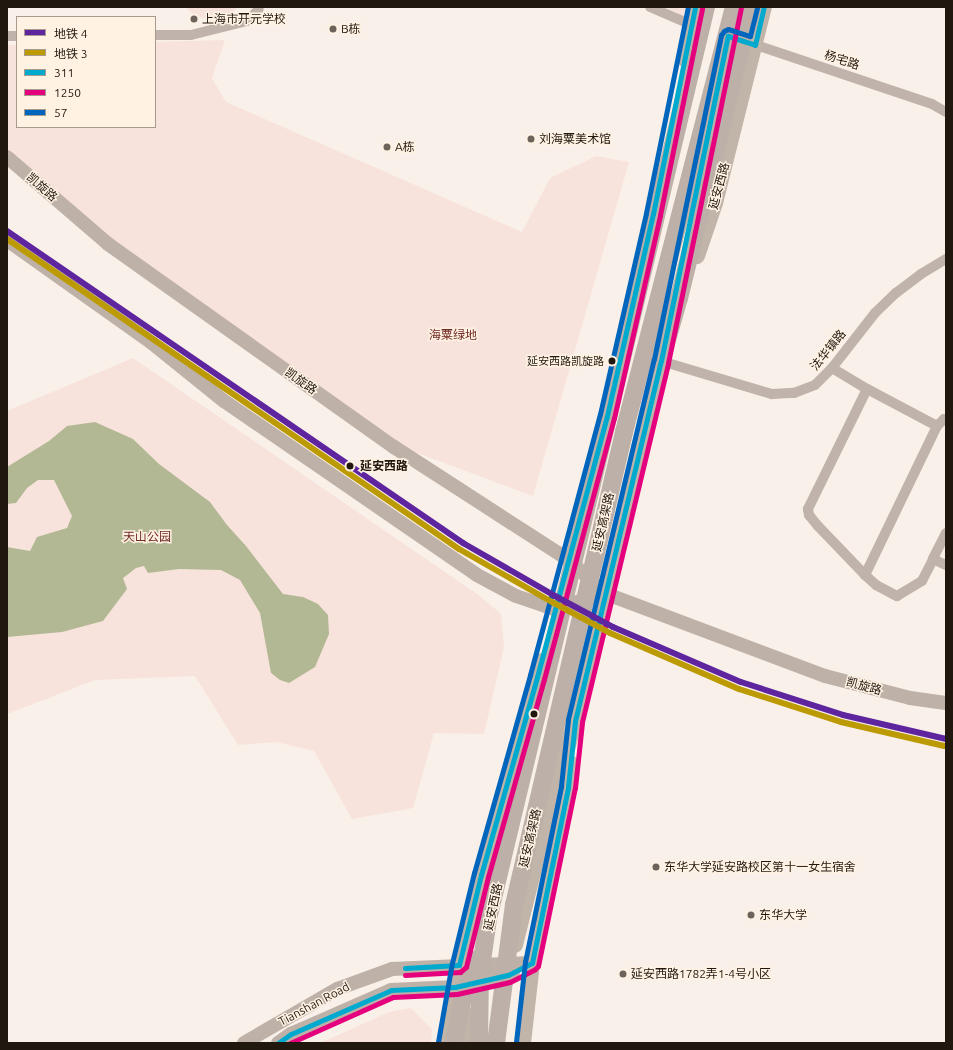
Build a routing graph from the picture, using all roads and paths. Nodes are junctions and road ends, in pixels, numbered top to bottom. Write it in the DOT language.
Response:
graph roads {
  1 [pos="259,7"];
  2 [pos="650,7"];
  3 [pos="695,7"];
  4 [pos="706,7"];
  5 [pos="734,7"];
  6 [pos="751,7"];
  7 [pos="764,7"];
  8 [pos="692,25"];
  9 [pos="156,35"];
  10 [pos="728,36"];
  11 [pos="755,45"];
  12 [pos="946,112"];
  13 [pos="7,157"];
  14 [pos="7,240"];
  15 [pos="946,259"];
  16 [pos="661,361"];
  17 [pos="832,368"];
  18 [pos="868,389"];
  19 [pos="607,416"];
  20 [pos="946,420"];
  21 [pos="647,425"];
  22 [pos="937,426"];
  23 [pos="946,533"];
  24 [pos="933,559"];
  25 [pos="569,560"];
  26 [pos="946,565"];
  27 [pos="865,574"];
  28 [pos="604,593"];
  29 [pos="554,609"];
  30 [pos="537,677"];
  31 [pos="946,703"];
  32 [pos="575,721"];
  33 [pos="488,919"];
  34 [pos="532,963"];
  35 [pos="480,964"];
  36 [pos="459,965"];
  37 [pos="509,969"];
  38 [pos="478,982"];
  39 [pos="455,987"];
  40 [pos="244,1043"];
  41 [pos="278,1043"];
  42 [pos="445,1043"];
  43 [pos="454,1043"];
  44 [pos="469,1043"];
  45 [pos="479,1043"];
  46 [pos="497,1043"];
  47 [pos="523,1043"];
  1 -- 9 [label="street"];
  2 -- 8 [label="street"];
  3 -- 8 [label="main road, 延安西路"];
  4 -- 33 [label="highway, 延安高架路, bridge"];
  5 -- 10 [label="main road, 延安西路"];
  5 -- 46 [label="highway, 延安高架路, bridge"];
  6 -- 16 [label="highway, bridge"];
  7 -- 11 [label="main road, 延安西路"];
  8 -- 19 [label="main road, 延安西路"];
  10 -- 11 [label="street, 杨宅路"];
  10 -- 16 [label="main road, 延安西路"];
  11 -- 12 [label="street, 杨宅路"];
  11 -- 16 [label="main road, 延安西路"];
  13 -- 25 [label="street, 凯旋路"];
  14 -- 29 [label="street"];
  15 -- 17 [label="street, 法华镇路"];
  16 -- 17 [label="street, 法华镇路"];
  16 -- 21 [label="main road, 延安西路"];
  17 -- 18 [label="street"];
  18 -- 22 [label="street"];
  18 -- 27 [label="street"];
  19 -- 21 [label="main road"];
  19 -- 25 [label="main road, 延安西路"];
  20 -- 22 [label="street"];
  21 -- 28 [label="main road, 延安西路"];
  22 -- 27 [label="street"];
  23 -- 24 [label="street"];
  24 -- 26 [label="street"];
  24 -- 27 [label="street"];
  25 -- 28 [label="street, 凯旋路"];
  25 -- 29 [label="main road, 延安西路"];
  28 -- 29 [label="street"];
  28 -- 31 [label="street, 凯旋路"];
  28 -- 32 [label="main road, 延安西路"];
  29 -- 30 [label="main road, 延安西路"];
  30 -- 35 [label="main road, 延安西路"];
  30 -- 36 [label="main road, 延安西路"];
  32 -- 34 [label="main road, 延安西路"];
  32 -- 37 [label="main road, 延安西路"];
  33 -- 43 [label="highway, bridge"];
  33 -- 45 [label="highway, 延安高架路, bridge"];
  34 -- 37 [label="street"];
  34 -- 47 [label="main road, 延安西路"];
  35 -- 36 [label="street, Tianshan Road"];
  35 -- 37 [label="street, Tianshan Road"];
  35 -- 38 [label="main road, 延安西路"];
  36 -- 39 [label="main road, 延安西路"];
  36 -- 40 [label="street, Tianshan Road"];
  37 -- 38 [label="street"];
  37 -- 46 [label="main road, 延安西路"];
  38 -- 39 [label="street"];
  38 -- 44 [label="main road, 延安西路"];
  39 -- 41 [label="street"];
  39 -- 42 [label="main road, 延安西路"];
}
